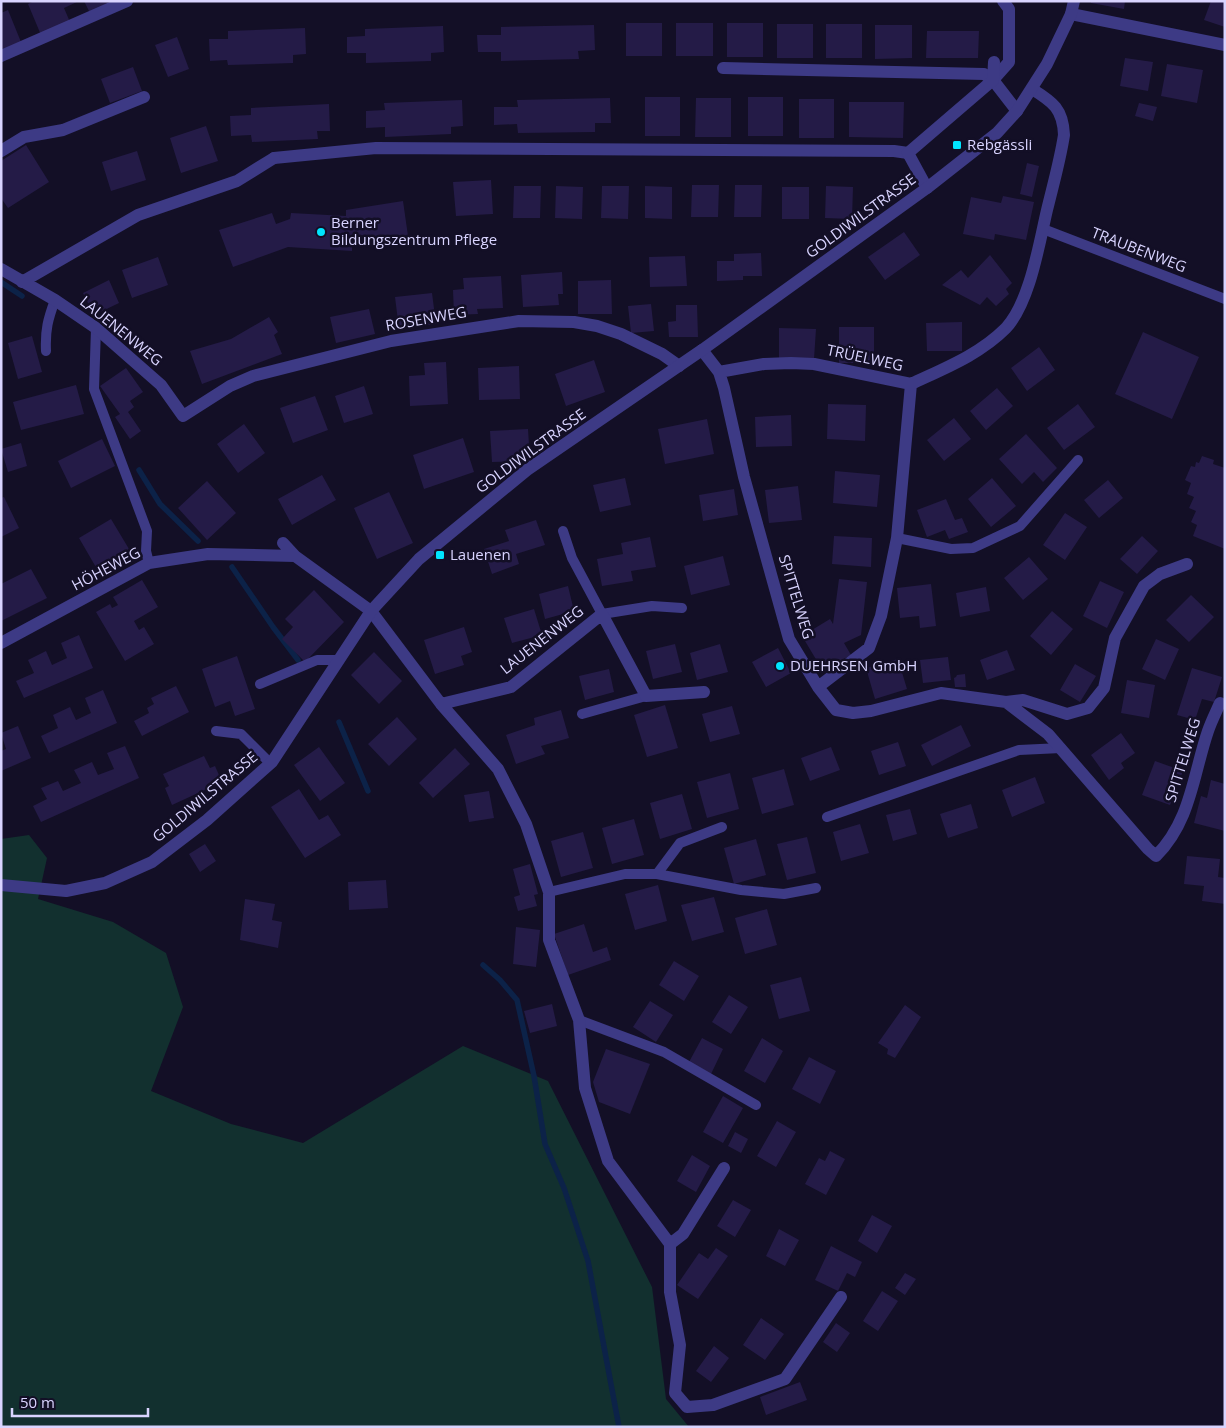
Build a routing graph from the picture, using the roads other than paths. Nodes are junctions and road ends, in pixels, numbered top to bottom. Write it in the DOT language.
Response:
graph roads {
  1 [pos="127,1"];
  2 [pos="1003,1"];
  3 [pos="1074,1"];
  4 [pos="1071,14"];
  5 [pos="1225,45"];
  6 [pos="1,56"];
  7 [pos="994,62"];
  8 [pos="723,68"];
  9 [pos="993,80"];
  10 [pos="1032,89"];
  11 [pos="144,97"];
  12 [pos="1017,111"];
  13 [pos="1,151"];
  14 [pos="908,152"];
  15 [pos="927,188"];
  16 [pos="1042,228"];
  17 [pos="1,269"];
  18 [pos="22,282"];
  19 [pos="1225,299"];
  20 [pos="55,300"];
  21 [pos="96,328"];
  22 [pos="702,350"];
  23 [pos="46,351"];
  24 [pos="679,366"];
  25 [pos="719,372"];
  26 [pos="911,384"];
  27 [pos="183,416"];
  28 [pos="1078,460"];
  29 [pos="563,532"];
  30 [pos="897,538"];
  31 [pos="283,543"];
  32 [pos="294,556"];
  33 [pos="149,563"];
  34 [pos="1186,564"];
  35 [pos="682,608"];
  36 [pos="371,611"];
  37 [pos="602,614"];
  38 [pos="1,643"];
  39 [pos="338,660"];
  40 [pos="260,684"];
  41 [pos="818,687"];
  42 [pos="704,692"];
  43 [pos="646,696"];
  44 [pos="1006,702"];
  45 [pos="1220,702"];
  46 [pos="441,704"];
  47 [pos="582,714"];
  48 [pos="216,731"];
  49 [pos="1061,748"];
  50 [pos="270,763"];
  51 [pos="827,817"];
  52 [pos="722,827"];
  53 [pos="657,874"];
  54 [pos="1,885"];
  55 [pos="816,888"];
  56 [pos="549,892"];
  57 [pos="579,1020"];
  58 [pos="756,1105"];
  59 [pos="724,1168"];
  60 [pos="670,1244"];
  61 [pos="841,1297"];
  1 -- 6 [label="street"];
  2 -- 9 [label="street"];
  3 -- 4 [label="street, GOLDIWILSTRASSE"];
  4 -- 5 [label="street"];
  4 -- 10 [label="street, GOLDIWILSTRASSE"];
  7 -- 9 [label="street"];
  8 -- 9 [label="street"];
  9 -- 12 [label="street"];
  9 -- 14 [label="street"];
  10 -- 12 [label="street, GOLDIWILSTRASSE"];
  10 -- 16 [label="street"];
  11 -- 13 [label="street"];
  12 -- 15 [label="street, GOLDIWILSTRASSE"];
  14 -- 15 [label="street"];
  14 -- 18 [label="street"];
  15 -- 22 [label="street, GOLDIWILSTRASSE"];
  16 -- 19 [label="lane, TRAUBENWEG"];
  16 -- 26 [label="street"];
  17 -- 18 [label="street, LAUENENWEG"];
  18 -- 20 [label="street, LAUENENWEG"];
  20 -- 21 [label="street, LAUENENWEG"];
  20 -- 23 [label="lane"];
  21 -- 27 [label="street, LAUENENWEG"];
  21 -- 33 [label="lane"];
  22 -- 24 [label="street, GOLDIWILSTRASSE"];
  22 -- 25 [label="street, SPITTELWEG"];
  24 -- 27 [label="street, ROSENWEG"];
  24 -- 36 [label="street, GOLDIWILSTRASSE"];
  25 -- 26 [label="street, TRÜELWEG"];
  25 -- 41 [label="street, SPITTELWEG"];
  26 -- 30 [label="street, TRÜELWEG"];
  28 -- 30 [label="lane"];
  29 -- 37 [label="lane"];
  30 -- 41 [label="street, TRÜELWEG"];
  31 -- 32 [label="street"];
  32 -- 33 [label="street, HÖHEWEG"];
  32 -- 36 [label="street"];
  33 -- 38 [label="street, HÖHEWEG"];
  34 -- 44 [label="street, SPITTELWEG"];
  35 -- 37 [label="lane"];
  36 -- 39 [label="street, GOLDIWILSTRASSE"];
  36 -- 46 [label="street"];
  37 -- 43 [label="street, LAUENENWEG"];
  37 -- 46 [label="street, LAUENENWEG"];
  39 -- 40 [label="lane"];
  39 -- 50 [label="street, GOLDIWILSTRASSE"];
  41 -- 44 [label="street, SPITTELWEG"];
  42 -- 43 [label="street"];
  43 -- 47 [label="lane"];
  44 -- 49 [label="street, SPITTELWEG"];
  45 -- 49 [label="street, SPITTELWEG"];
  46 -- 56 [label="street"];
  48 -- 50 [label="lane"];
  49 -- 51 [label="lane"];
  50 -- 54 [label="street, GOLDIWILSTRASSE"];
  52 -- 53 [label="lane"];
  53 -- 55 [label="lane"];
  53 -- 56 [label="lane"];
  56 -- 57 [label="street"];
  57 -- 58 [label="lane"];
  57 -- 60 [label="street"];
  59 -- 60 [label="street"];
  60 -- 61 [label="street"];
}
